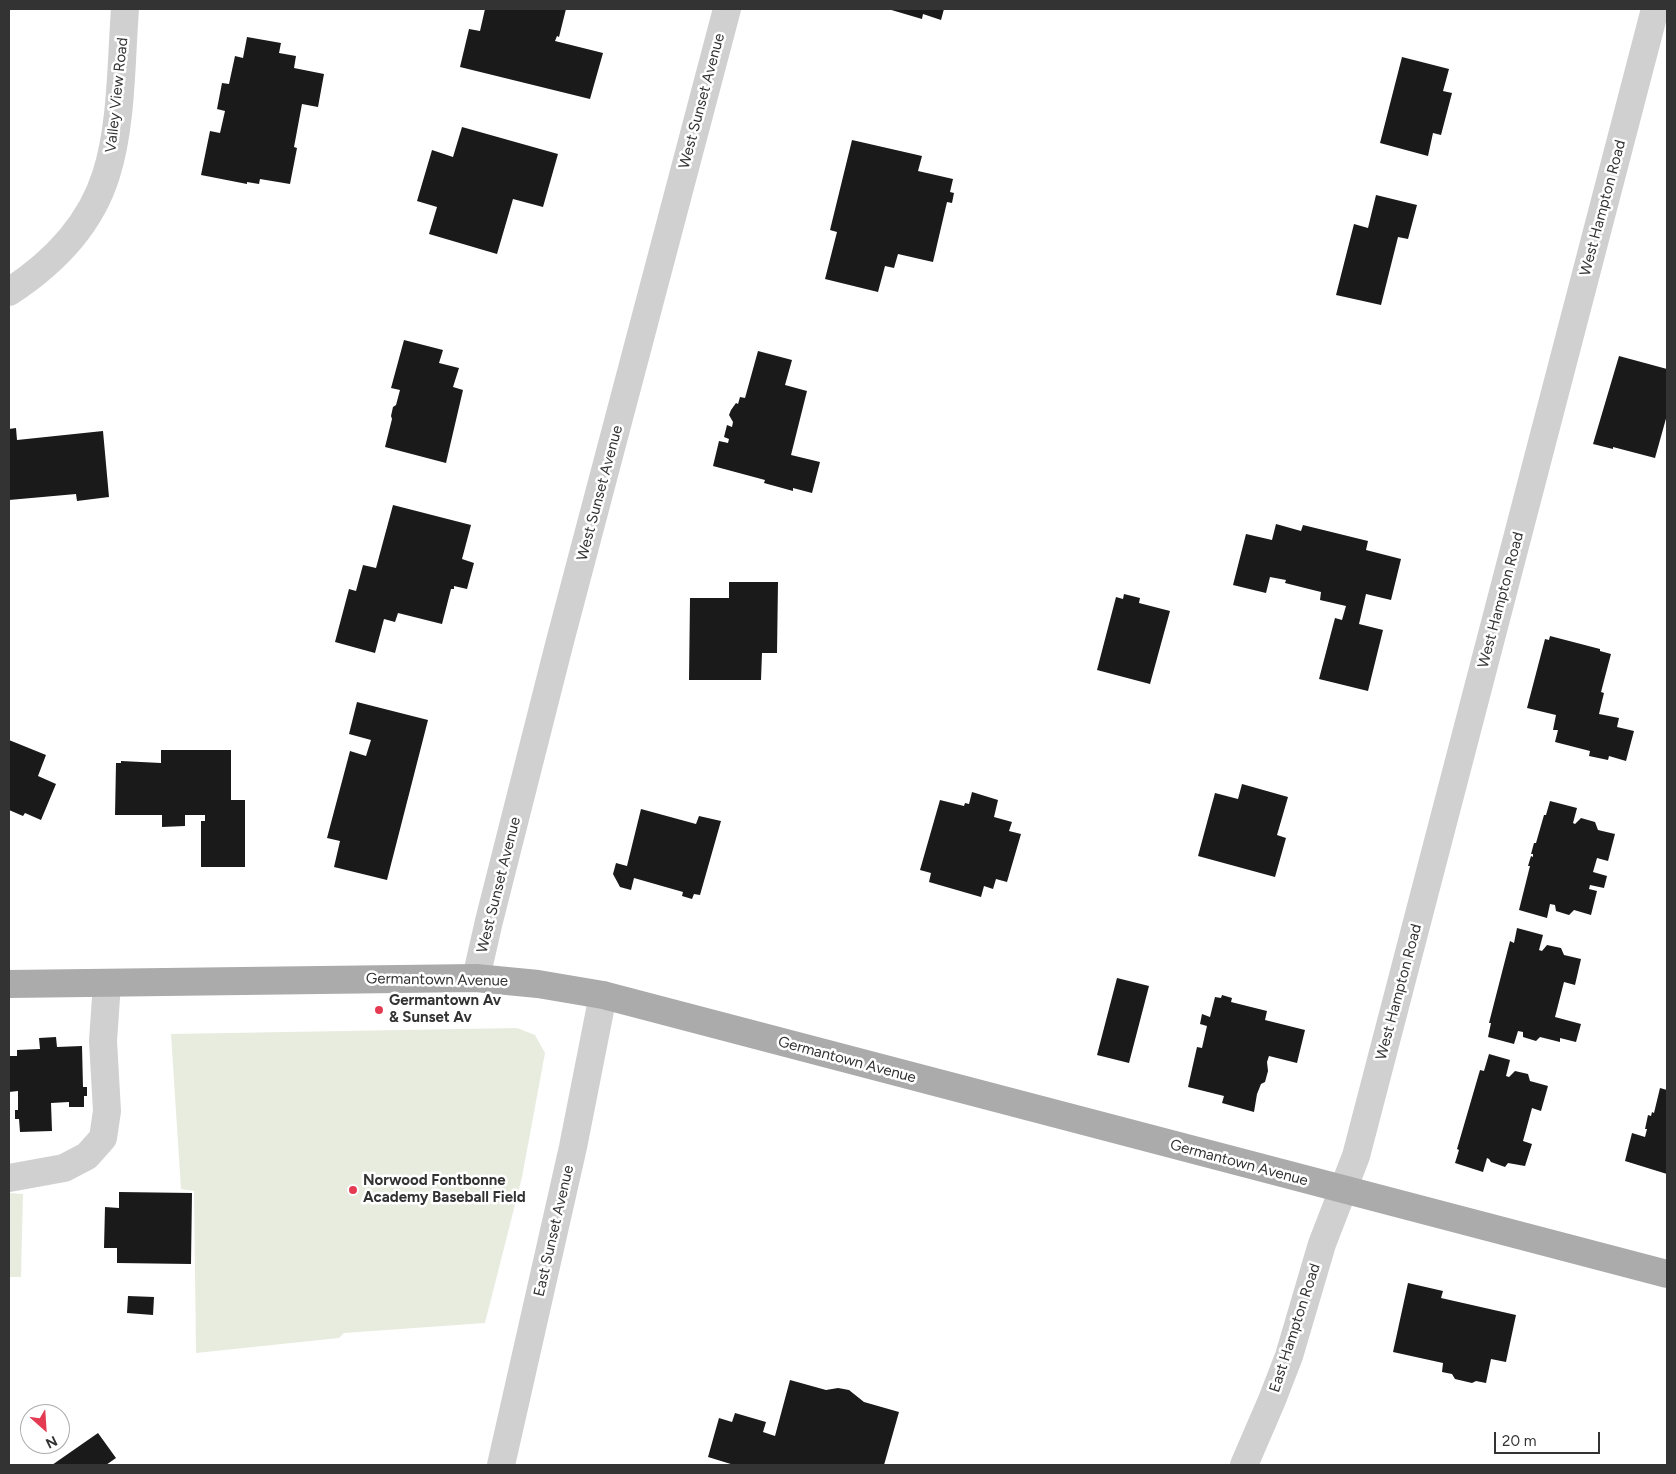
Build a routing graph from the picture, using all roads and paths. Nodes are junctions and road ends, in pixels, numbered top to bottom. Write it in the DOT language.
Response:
graph roads {
  1 [pos="125,9"];
  2 [pos="726,9"];
  3 [pos="1655,9"];
  4 [pos="9,292"];
  5 [pos="476,978"];
  6 [pos="107,982"];
  7 [pos="9,984"];
  8 [pos="603,995"];
  9 [pos="9,1178"];
  10 [pos="1344,1190"];
  11 [pos="1667,1274"];
  12 [pos="501,1465"];
  13 [pos="1244,1465"];
  1 -- 4 [label="street, Valley View Road"];
  2 -- 5 [label="street, West Sunset Avenue"];
  3 -- 10 [label="street, West Hampton Road"];
  5 -- 6 [label="main road, Germantown Avenue"];
  5 -- 8 [label="main road, Germantown Avenue"];
  6 -- 7 [label="main road, Germantown Avenue"];
  6 -- 9 [label="street"];
  8 -- 10 [label="main road, Germantown Avenue"];
  8 -- 12 [label="street, East Sunset Avenue"];
  10 -- 11 [label="main road, Germantown Avenue"];
  10 -- 13 [label="street, East Hampton Road"];
}
